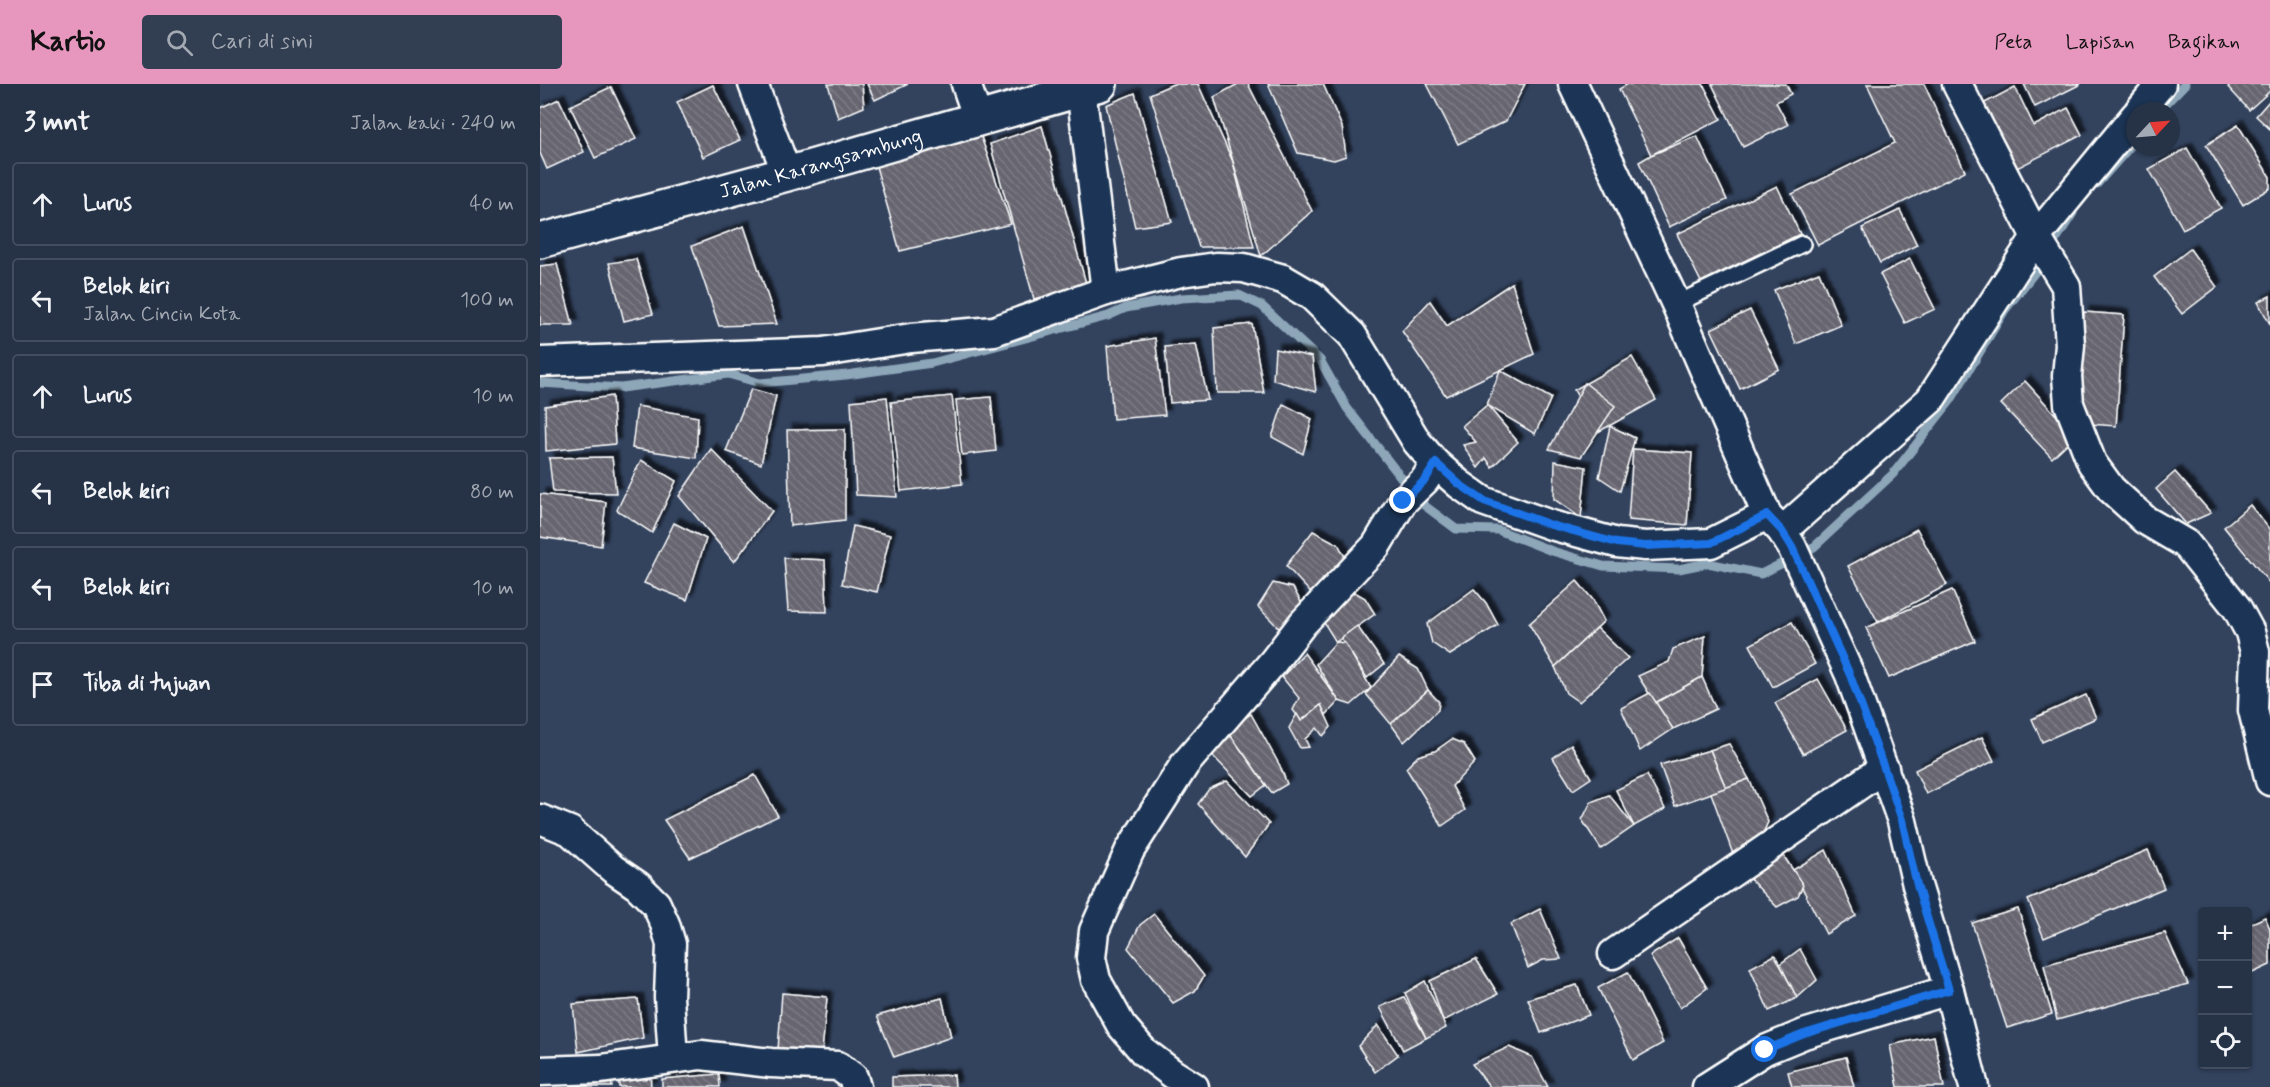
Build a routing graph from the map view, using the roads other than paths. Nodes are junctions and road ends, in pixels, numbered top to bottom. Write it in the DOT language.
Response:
graph roads {
  1 [pos="753,84"];
  2 [pos="966,84"];
  3 [pos="1573,84"];
  4 [pos="1958,84"];
  5 [pos="2161,84"];
  6 [pos="1090,87"];
  7 [pos="2146,102"];
  8 [pos="978,118"];
  9 [pos="2126,128"];
  10 [pos="787,174"];
  11 [pos="2038,240"];
  12 [pos="540,242"];
  13 [pos="1802,244"];
  14 [pos="1106,291"];
  15 [pos="1676,304"];
  16 [pos="540,362"];
  17 [pos="1430,471"];
  18 [pos="1786,540"];
  19 [pos="1884,768"];
  20 [pos="2270,781"];
  21 [pos="540,819"];
  22 [pos="1613,954"];
  23 [pos="1949,990"];
  24 [pos="673,1058"];
  25 [pos="540,1071"];
  26 [pos="856,1087"];
  27 [pos="1194,1087"];
  28 [pos="1707,1087"];
  29 [pos="1974,1087"];
  1 -- 10 [label="street"];
  2 -- 8 [label="street"];
  3 -- 15 [label="street"];
  4 -- 11 [label="street"];
  5 -- 7 [label="street"];
  6 -- 8 [label="main road, Jalan Karangsambung"];
  6 -- 14 [label="street"];
  8 -- 10 [label="main road, Jalan Karangsambung"];
  9 -- 11 [label="street"];
  10 -- 12 [label="main road, Jalan Karangsambung"];
  11 -- 18 [label="street"];
  11 -- 20 [label="street"];
  13 -- 15 [label="lane"];
  14 -- 16 [label="street"];
  14 -- 17 [label="street"];
  15 -- 18 [label="street"];
  17 -- 18 [label="street"];
  17 -- 27 [label="street"];
  18 -- 19 [label="street"];
  19 -- 22 [label="street"];
  19 -- 23 [label="street"];
  21 -- 24 [label="street"];
  23 -- 28 [label="street"];
  23 -- 29 [label="street"];
  24 -- 25 [label="street"];
  24 -- 26 [label="street"];
}
